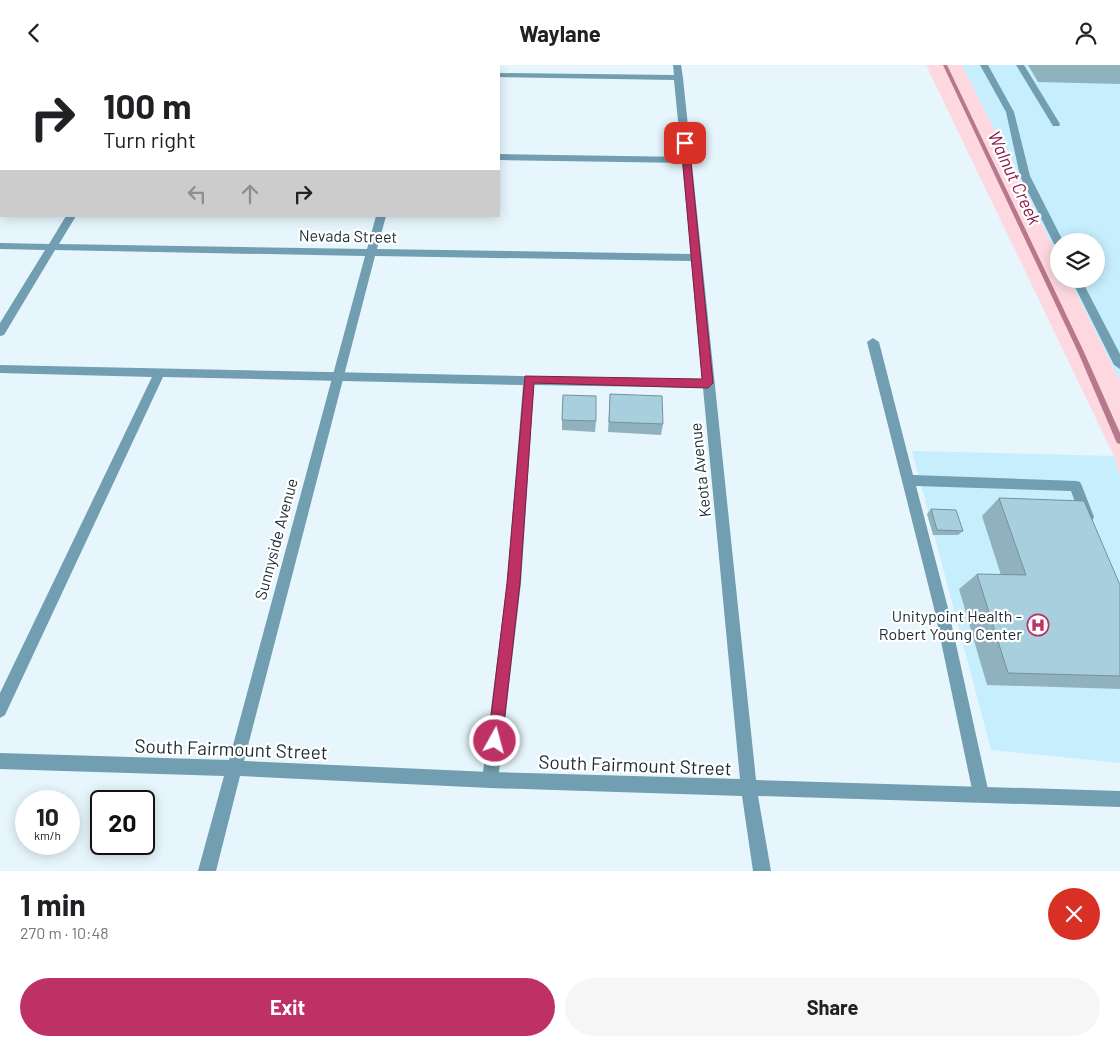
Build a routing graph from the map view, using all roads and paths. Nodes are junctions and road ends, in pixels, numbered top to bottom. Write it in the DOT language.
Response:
graph roads {
  1 [pos="678,65"];
  2 [pos="984,65"];
  3 [pos="1020,65"];
  4 [pos="500,75"];
  5 [pos="679,78"];
  6 [pos="1056,124"];
  7 [pos="500,157"];
  8 [pos="687,159"];
  9 [pos="70,217"];
  10 [pos="381,217"];
  11 [pos="1054,233"];
  12 [pos="0,246"];
  13 [pos="53,247"];
  14 [pos="372,252"];
  15 [pos="695,258"];
  16 [pos="1081,288"];
  17 [pos="0,332"];
  18 [pos="872,342"];
  19 [pos="1120,365"];
  20 [pos="0,369"];
  21 [pos="159,373"];
  22 [pos="339,374"];
  23 [pos="529,379"];
  24 [pos="708,383"];
  25 [pos="908,480"];
  26 [pos="1093,531"];
  27 [pos="0,710"];
  28 [pos="0,761"];
  29 [pos="233,768"];
  30 [pos="490,780"];
  31 [pos="749,788"];
  32 [pos="981,794"];
  33 [pos="1120,799"];
  34 [pos="207,871"];
  35 [pos="762,871"];
  1 -- 5 [label="street, Keota Avenue"];
  2 -- 11 [label="street"];
  3 -- 6 [label="street"];
  4 -- 5 [label="street"];
  5 -- 8 [label="street, Keota Avenue"];
  7 -- 8 [label="street"];
  8 -- 15 [label="street, Keota Avenue"];
  9 -- 13 [label="street"];
  10 -- 14 [label="street, Sunnyside Avenue"];
  12 -- 13 [label="street, Nevada Street"];
  13 -- 14 [label="street, Nevada Street"];
  13 -- 17 [label="street"];
  14 -- 15 [label="street, Nevada Street"];
  14 -- 22 [label="street, Sunnyside Avenue"];
  15 -- 24 [label="street, Keota Avenue"];
  16 -- 19 [label="street"];
  18 -- 25 [label="street"];
  20 -- 21 [label="street"];
  21 -- 22 [label="street"];
  21 -- 27 [label="street"];
  22 -- 23 [label="street"];
  22 -- 29 [label="street, Sunnyside Avenue"];
  23 -- 24 [label="street"];
  23 -- 30 [label="street"];
  24 -- 31 [label="street, Keota Avenue"];
  25 -- 26 [label="street"];
  25 -- 32 [label="street"];
  28 -- 29 [label="street, South Fairmount Street"];
  29 -- 30 [label="street, South Fairmount Street"];
  29 -- 34 [label="street, Sunnyside Avenue"];
  30 -- 31 [label="street, South Fairmount Street"];
  31 -- 32 [label="street, South Fairmount Street"];
  31 -- 35 [label="street, Keota Avenue"];
  32 -- 33 [label="street, South Fairmount Street"];
}
